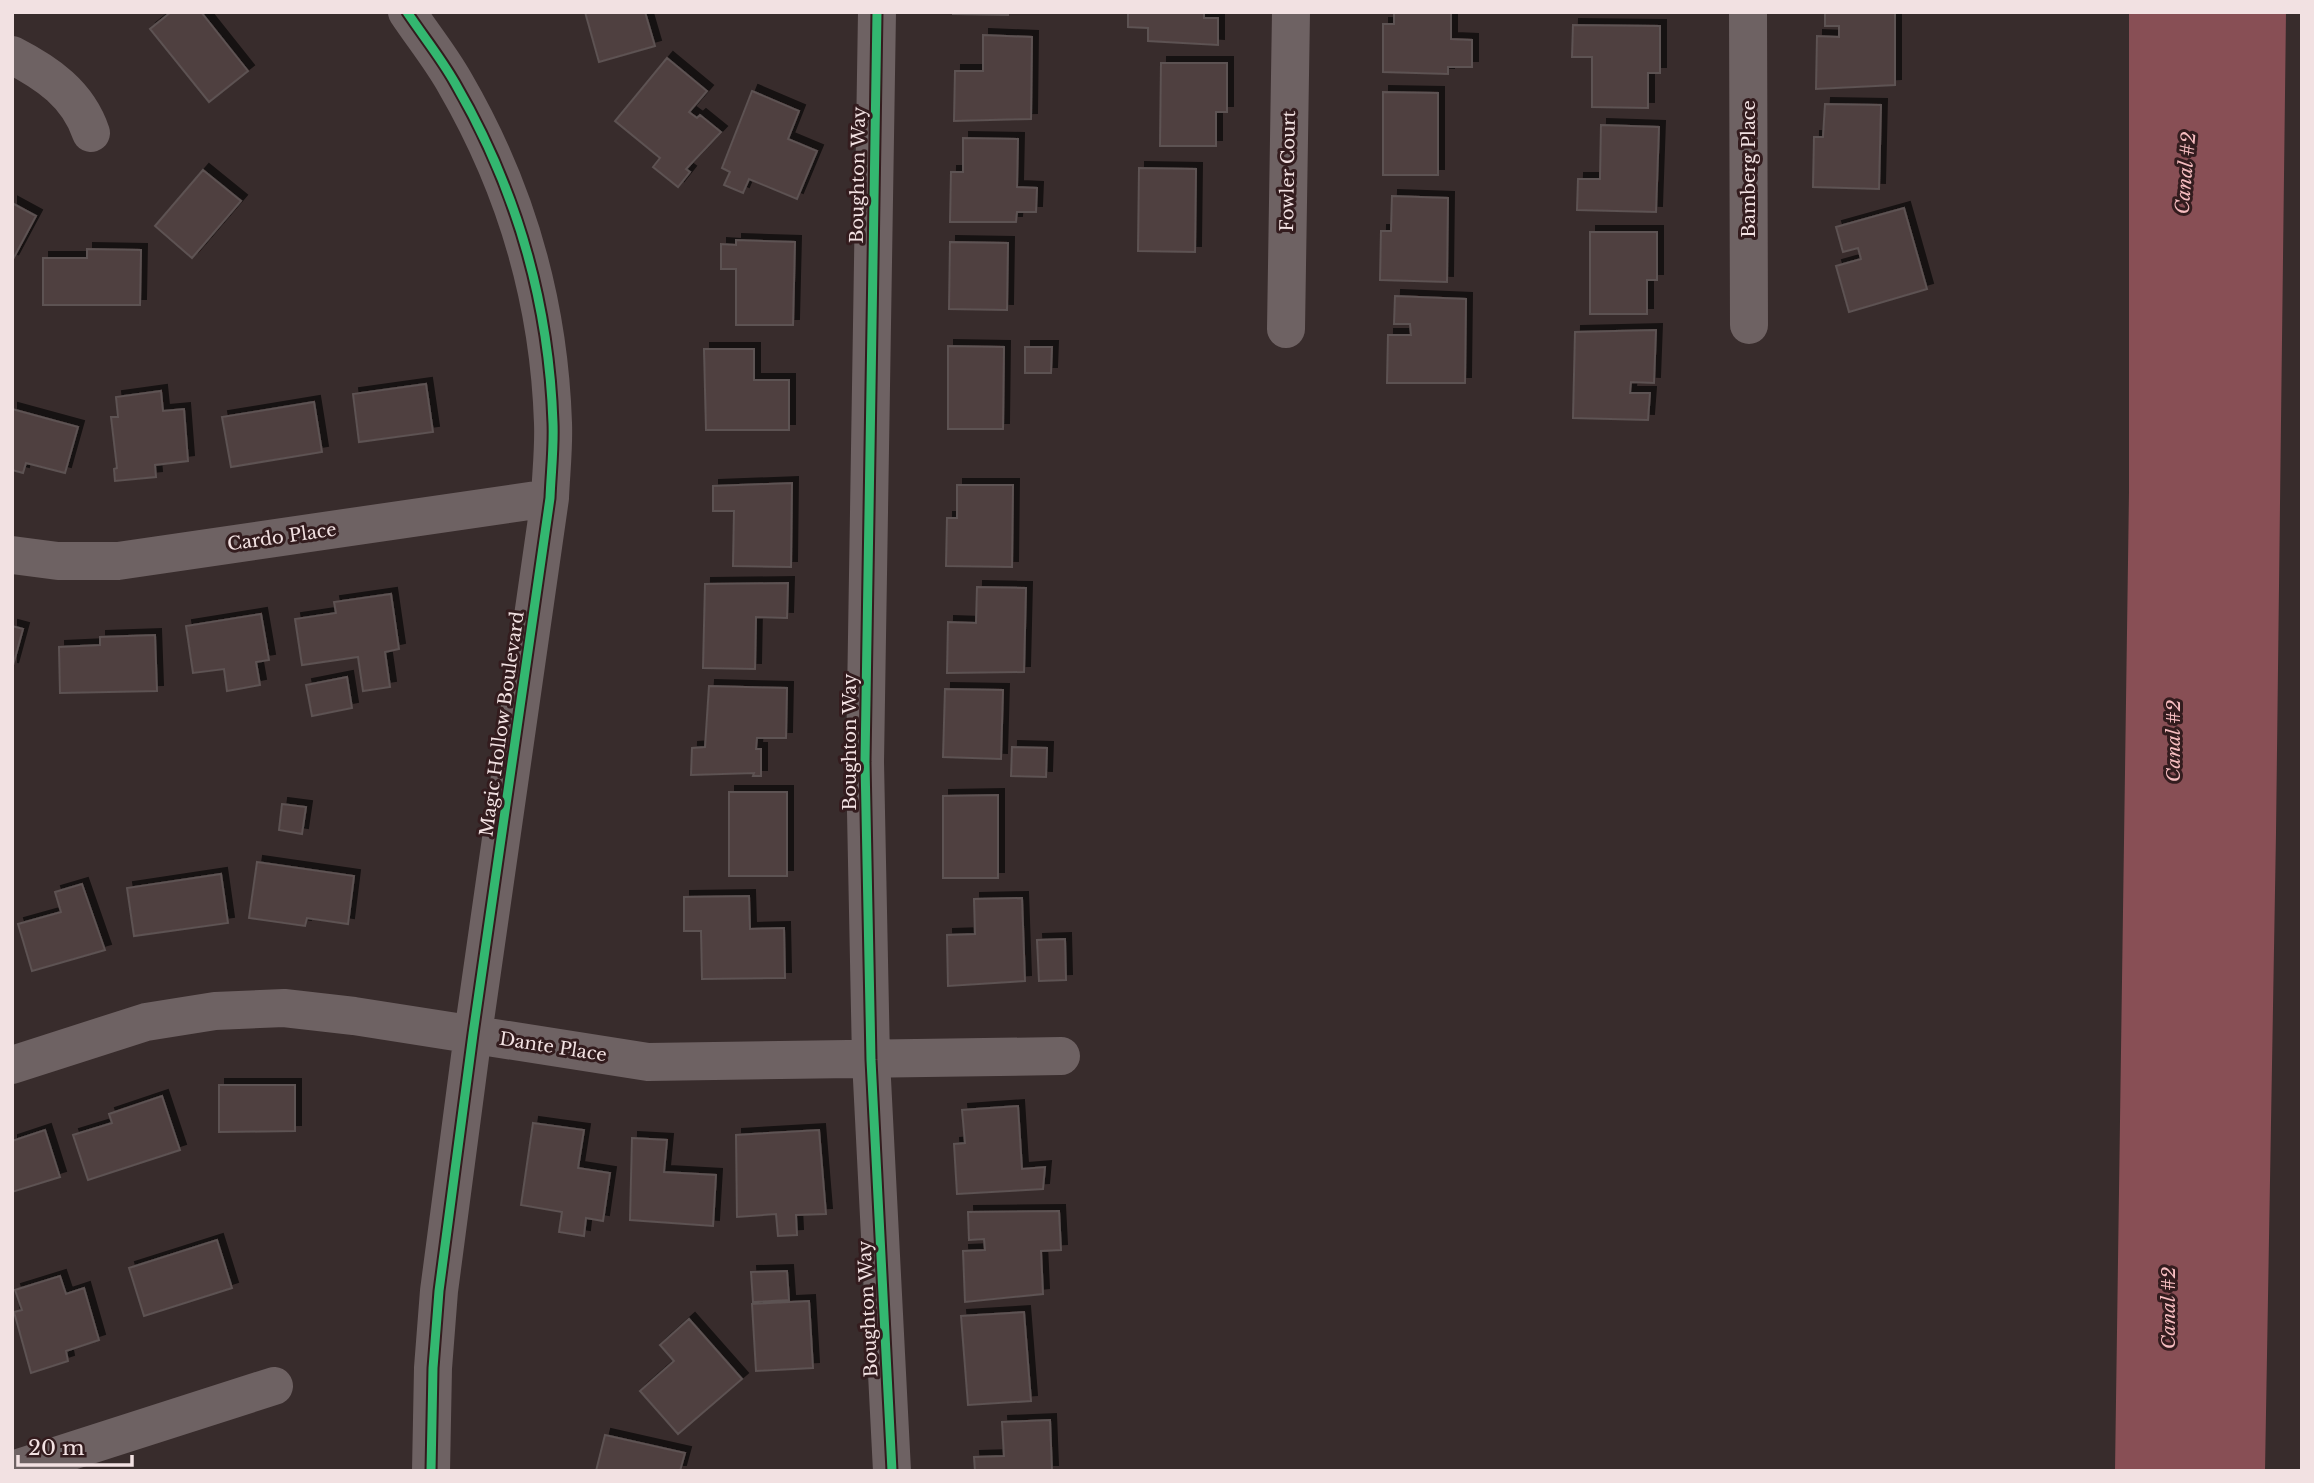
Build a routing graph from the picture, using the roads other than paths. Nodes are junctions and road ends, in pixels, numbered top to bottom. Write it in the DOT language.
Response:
graph roads {
  1 [pos="407,12"];
  2 [pos="877,12"];
  3 [pos="1291,12"];
  4 [pos="1748,12"];
  5 [pos="12,55"];
  6 [pos="90,133"];
  7 [pos="1749,325"];
  8 [pos="1286,329"];
  9 [pos="550,498"];
  10 [pos="12,555"];
  11 [pos="473,1034"];
  12 [pos="1060,1056"];
  13 [pos="871,1060"];
  14 [pos="12,1065"];
  15 [pos="274,1386"];
  16 [pos="12,1470"];
  17 [pos="430,1471"];
  18 [pos="892,1471"];
  1 -- 9 [label="street, Magic Hollow Boulevard"];
  2 -- 13 [label="street, Boughton Way"];
  3 -- 8 [label="street, Fowler Court"];
  4 -- 7 [label="street, Bamberg Place"];
  5 -- 6 [label="street"];
  9 -- 10 [label="street, Cardo Place"];
  9 -- 11 [label="street, Magic Hollow Boulevard"];
  11 -- 13 [label="street, Dante Place"];
  11 -- 14 [label="street, Dante Place"];
  11 -- 17 [label="street, Magic Hollow Boulevard"];
  12 -- 13 [label="street, Dante Place"];
  13 -- 18 [label="street, Boughton Way"];
  15 -- 16 [label="street"];
}
